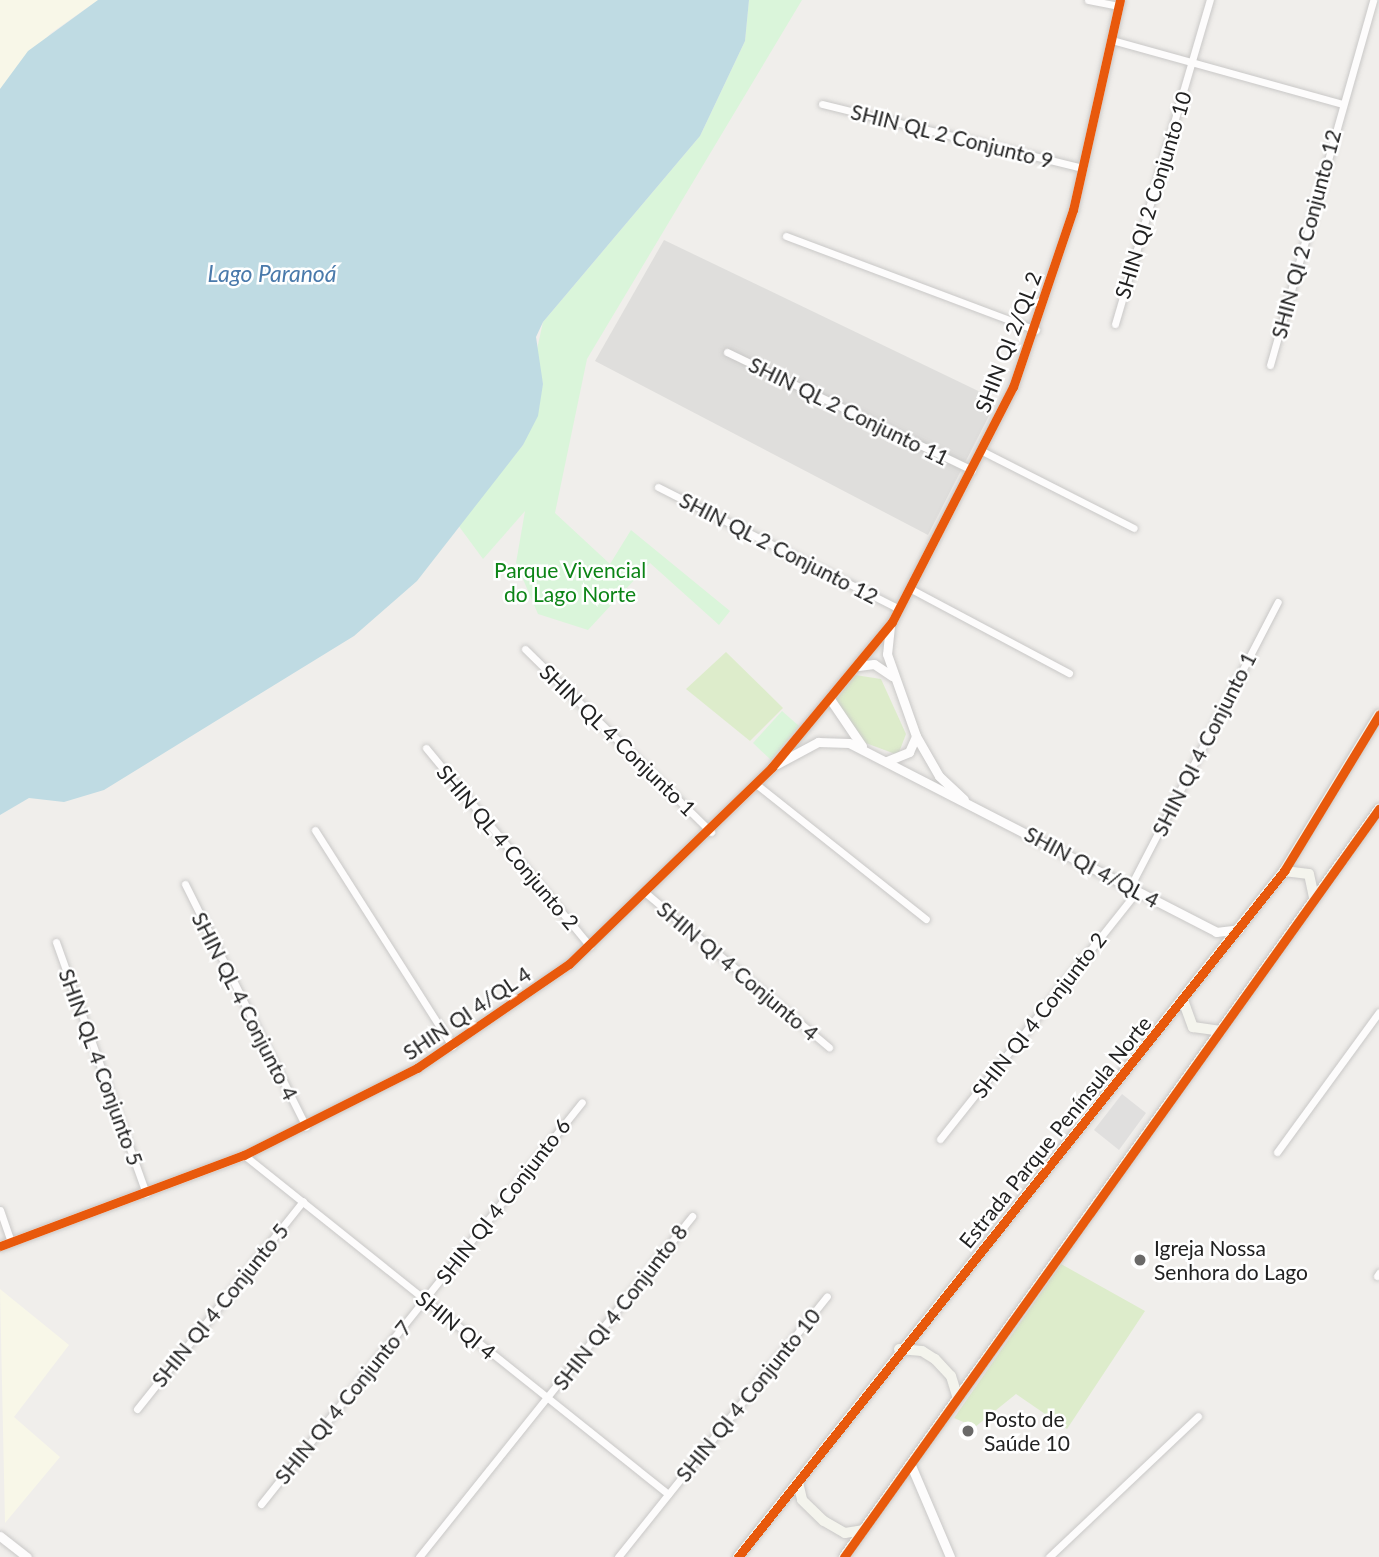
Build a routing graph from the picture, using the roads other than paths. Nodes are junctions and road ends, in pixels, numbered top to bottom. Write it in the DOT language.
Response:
graph roads {
  1 [pos="1088,0"];
  2 [pos="1210,0"];
  3 [pos="1373,0"];
  4 [pos="1119,3"];
  5 [pos="1112,40"];
  6 [pos="1191,66"];
  7 [pos="822,104"];
  8 [pos="1342,104"];
  9 [pos="1083,168"];
  10 [pos="786,236"];
  11 [pos="1115,324"];
  12 [pos="1036,330"];
  13 [pos="727,352"];
  14 [pos="1270,365"];
  15 [pos="982,451"];
  16 [pos="972,470"];
  17 [pos="658,487"];
  18 [pos="1134,528"];
  19 [pos="911,589"];
  20 [pos="1278,602"];
  21 [pos="899,609"];
  22 [pos="892,622"];
  23 [pos="525,649"];
  24 [pos="856,666"];
  25 [pos="1069,673"];
  26 [pos="895,680"];
  27 [pos="830,699"];
  28 [pos="1379,715"];
  29 [pos="916,736"];
  30 [pos="426,748"];
  31 [pos="866,750"];
  32 [pos="887,761"];
  33 [pos="772,767"];
  34 [pos="756,784"];
  35 [pos="968,802"];
  36 [pos="1379,809"];
  37 [pos="315,830"];
  38 [pos="711,832"];
  39 [pos="1284,871"];
  40 [pos="185,884"];
  41 [pos="1134,889"];
  42 [pos="647,894"];
  43 [pos="1314,898"];
  44 [pos="926,919"];
  45 [pos="1239,929"];
  46 [pos="1216,932"];
  47 [pos="56,942"];
  48 [pos="590,946"];
  49 [pos="1223,951"];
  50 [pos="1183,1000"];
  51 [pos="1379,1012"];
  52 [pos="1222,1031"];
  53 [pos="452,1046"];
  54 [pos="829,1047"];
  55 [pos="582,1101"];
  56 [pos="306,1127"];
  57 [pos="940,1139"];
  58 [pos="1277,1152"];
  59 [pos="244,1155"];
  60 [pos="146,1193"];
  61 [pos="303,1201"];
  62 [pos="0,1210"];
  63 [pos="692,1216"];
  64 [pos="11,1242"];
  65 [pos="0,1245"];
  66 [pos="827,1296"];
  67 [pos="425,1300"];
  68 [pos="900,1349"];
  69 [pos="957,1396"];
  70 [pos="547,1399"];
  71 [pos="137,1409"];
  72 [pos="1198,1416"];
  73 [pos="910,1463"];
  74 [pos="898,1479"];
  75 [pos="798,1481"];
  76 [pos="919,1489"];
  77 [pos="668,1494"];
  78 [pos="261,1504"];
  79 [pos="863,1530"];
  80 [pos="0,1536"];
  81 [pos="27,1557"];
  82 [pos="419,1557"];
  83 [pos="618,1557"];
  84 [pos="738,1557"];
  85 [pos="844,1557"];
  86 [pos="950,1557"];
  87 [pos="1049,1557"];
  1 -- 4 [label="street"];
  2 -- 6 [label="street, SHIN QI 2 Conjunto 10"];
  3 -- 8 [label="street, SHIN QI 2 Conjunto 12"];
  4 -- 5 [label="street, SHIN QI 2/QL 2"];
  5 -- 6 [label="street"];
  5 -- 9 [label="street, SHIN QI 2/QL 2"];
  6 -- 8 [label="street"];
  6 -- 11 [label="street, SHIN QI 2 Conjunto 10"];
  7 -- 9 [label="street, SHIN QL 2 Conjunto 9"];
  8 -- 14 [label="street, SHIN QI 2 Conjunto 12"];
  9 -- 12 [label="street, SHIN QI 2/QL 2"];
  10 -- 12 [label="street"];
  12 -- 15 [label="street, SHIN QI 2/QL 2"];
  13 -- 16 [label="street, SHIN QL 2 Conjunto 11"];
  15 -- 16 [label="street, SHIN QI 2/QL 2"];
  15 -- 18 [label="street"];
  16 -- 19 [label="street, SHIN QI 2/QL 2"];
  17 -- 21 [label="street, SHIN QL 2 Conjunto 12"];
  19 -- 21 [label="street, SHIN QI 2/QL 2"];
  19 -- 25 [label="street"];
  20 -- 41 [label="street, SHIN QI 4 Conjunto 1"];
  21 -- 22 [label="street, SHIN QI 2/QL 2"];
  22 -- 24 [label="street, SHIN QI 2/QL 2"];
  22 -- 26 [label="street, SHIN QI 2/QL 2"];
  23 -- 38 [label="street, SHIN QL 4 Conjunto 1"];
  24 -- 26 [label="street"];
  24 -- 27 [label="street, SHIN QI 4/QL 4"];
  26 -- 29 [label="street, SHIN QI 4/QL 4"];
  27 -- 31 [label="street"];
  27 -- 33 [label="street, SHIN QI 4/QL 4"];
  28 -- 39 [label="main road, Estrada Parque Península Norte"];
  29 -- 32 [label="street"];
  29 -- 35 [label="street, SHIN QI 4/QL 4"];
  30 -- 48 [label="street, SHIN QL 4 Conjunto 2"];
  31 -- 32 [label="street, SHIN QI 4/QL 4"];
  31 -- 33 [label="street, SHIN QI 4/QL 4"];
  32 -- 35 [label="street, SHIN QI 4/QL 4"];
  33 -- 34 [label="street, SHIN QI 4/QL 4"];
  34 -- 38 [label="street, SHIN QI 4/QL 4"];
  34 -- 44 [label="street"];
  35 -- 41 [label="street, SHIN QI 4/QL 4"];
  36 -- 43 [label="main road"];
  37 -- 53 [label="street"];
  38 -- 42 [label="street, SHIN QI 4/QL 4"];
  39 -- 43 [label="main road"];
  39 -- 45 [label="main road, Estrada Parque Península Norte"];
  40 -- 56 [label="street, SHIN QL 4 Conjunto 4"];
  41 -- 46 [label="street, SHIN QI 4/QL 4"];
  41 -- 57 [label="street, SHIN QI 4 Conjunto 2"];
  42 -- 48 [label="street, SHIN QI 4/QL 4"];
  42 -- 54 [label="street, SHIN QI 4 Conjunto 4"];
  43 -- 52 [label="main road"];
  45 -- 46 [label="street"];
  45 -- 49 [label="main road, Estrada Parque Península Norte"];
  46 -- 49 [label="street"];
  47 -- 60 [label="street, SHIN QL 4 Conjunto 5"];
  48 -- 53 [label="street, SHIN QI 4/QL 4"];
  49 -- 50 [label="main road, Estrada Parque Península Norte"];
  50 -- 52 [label="main road"];
  50 -- 68 [label="main road, Estrada Parque Península Norte"];
  51 -- 58 [label="street"];
  52 -- 69 [label="main road"];
  53 -- 56 [label="street, SHIN QI 4/QL 4"];
  55 -- 67 [label="street, SHIN QI 4 Conjunto 6"];
  56 -- 59 [label="street, SHIN QI 4/QL 4"];
  59 -- 60 [label="street, SHIN QI 4/QL 4"];
  59 -- 61 [label="street, SHIN QI 4"];
  60 -- 64 [label="street, SHIN QI 4/QL 4"];
  61 -- 67 [label="street, SHIN QI 4"];
  61 -- 71 [label="street, SHIN QI 4 Conjunto 5"];
  62 -- 64 [label="street"];
  63 -- 70 [label="street, SHIN QI 4 Conjunto 8"];
  64 -- 65 [label="street, SHIN QI 4/QL 4"];
  66 -- 77 [label="street, SHIN QI 4 Conjunto 10"];
  67 -- 70 [label="street, SHIN QI 4"];
  67 -- 78 [label="street, SHIN QI 4 Conjunto 7"];
  68 -- 69 [label="main road"];
  68 -- 75 [label="main road, Estrada Parque Península Norte"];
  69 -- 73 [label="main road"];
  70 -- 77 [label="street, SHIN QI 4"];
  70 -- 82 [label="street, SHIN QI 4 Conjunto 8"];
  72 -- 87 [label="street"];
  73 -- 74 [label="main road"];
  73 -- 76 [label="street"];
  74 -- 76 [label="street"];
  74 -- 79 [label="main road"];
  75 -- 79 [label="main road"];
  75 -- 84 [label="main road, Estrada Parque Península Norte"];
  76 -- 86 [label="street"];
  77 -- 83 [label="street, SHIN QI 4 Conjunto 10"];
  79 -- 85 [label="main road"];
  80 -- 81 [label="street"];
}
